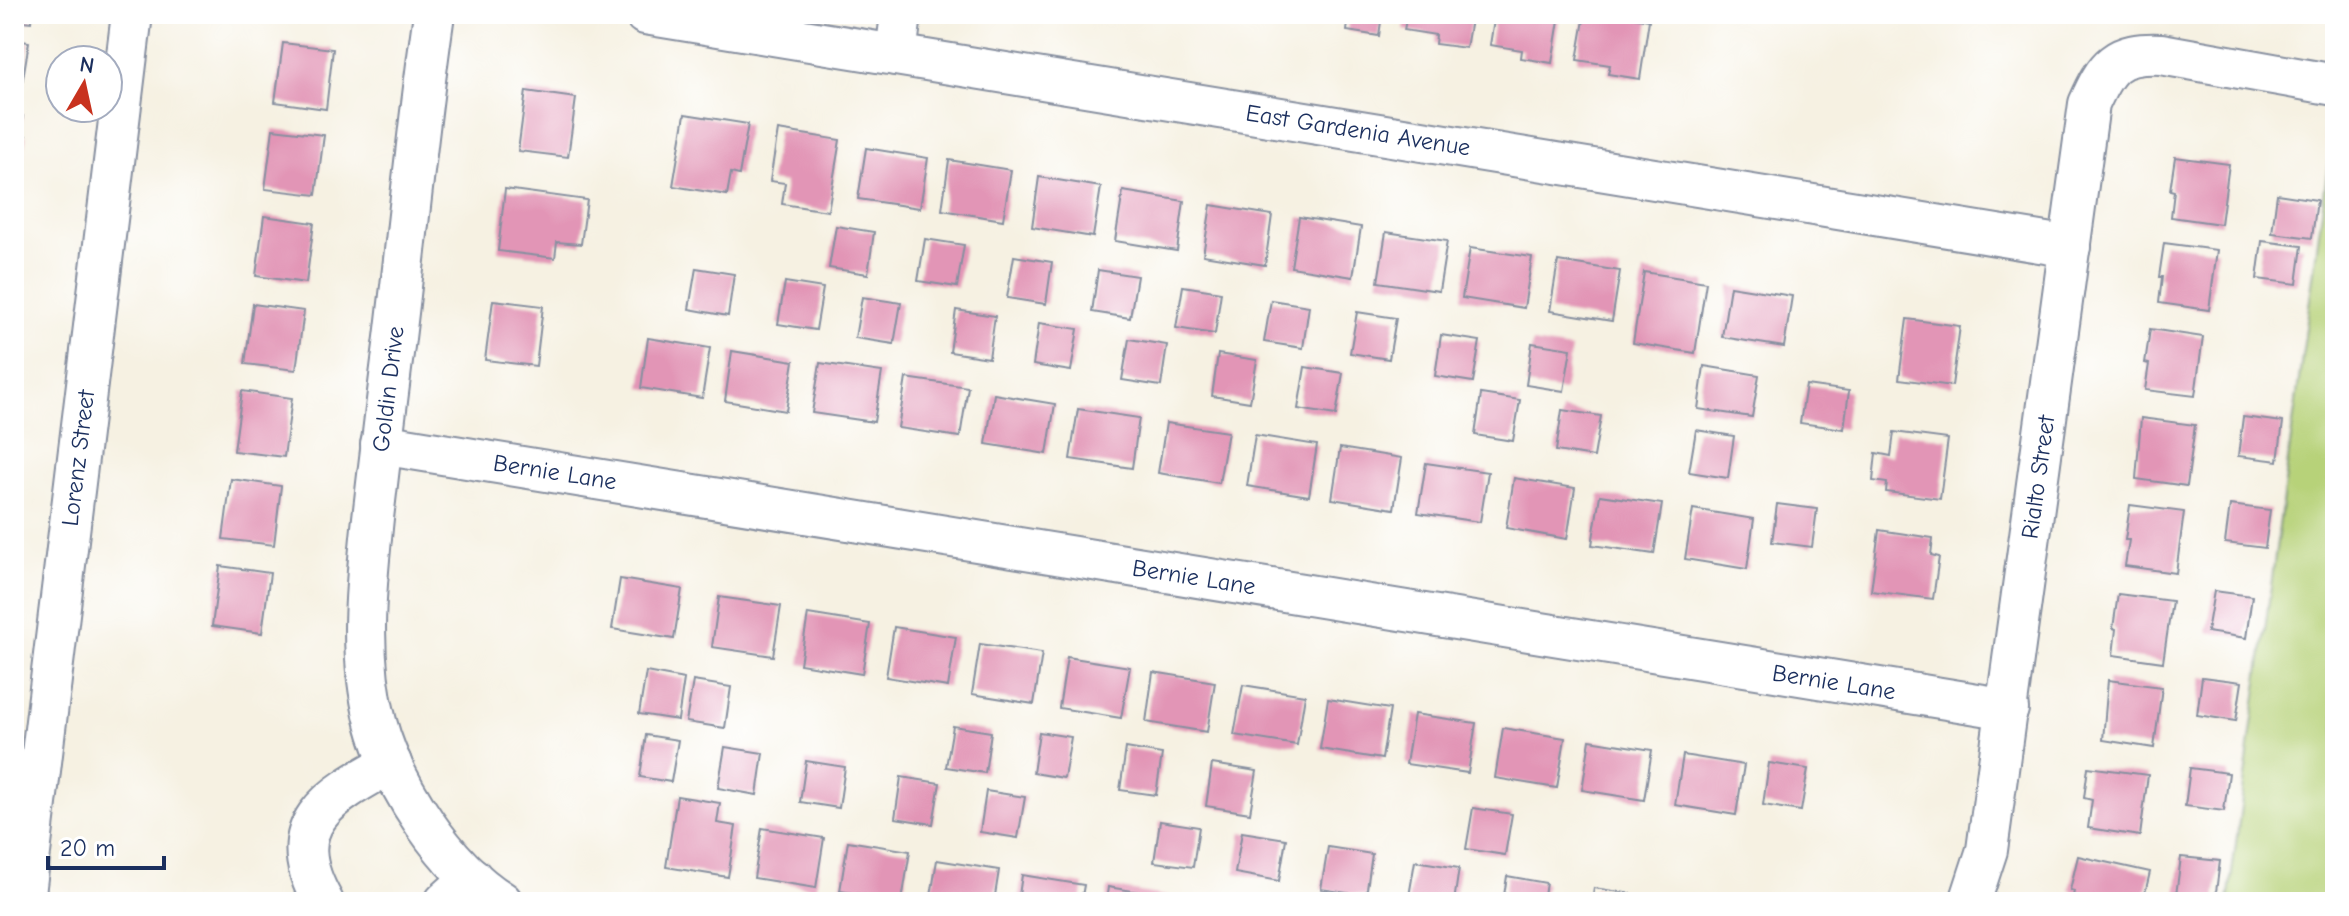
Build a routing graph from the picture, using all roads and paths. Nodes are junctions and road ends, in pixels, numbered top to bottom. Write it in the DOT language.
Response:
graph roads {
  1 [pos="132,14"];
  2 [pos="434,14"];
  3 [pos="645,14"];
  4 [pos="901,14"];
  5 [pos="896,55"];
  6 [pos="2335,85"];
  7 [pos="2070,247"];
  8 [pos="381,444"];
  9 [pos="2008,709"];
  10 [pos="391,763"];
  11 [pos="473,894"];
  12 [pos="24,902"];
  13 [pos="323,902"];
  14 [pos="1970,902"];
  1 -- 12 [label="street, Lorenz Street"];
  2 -- 8 [label="street, Goldin Drive"];
  3 -- 5 [label="street, East Gardenia Avenue"];
  4 -- 5 [label="street"];
  5 -- 7 [label="street, East Gardenia Avenue"];
  6 -- 7 [label="street, Rialto Street"];
  7 -- 9 [label="street, Rialto Street"];
  8 -- 9 [label="street, Bernie Lane"];
  8 -- 10 [label="street, Goldin Drive"];
  9 -- 14 [label="street, Rialto Street"];
  10 -- 11 [label="street, Goldin Drive"];
  10 -- 13 [label="street"];
}
